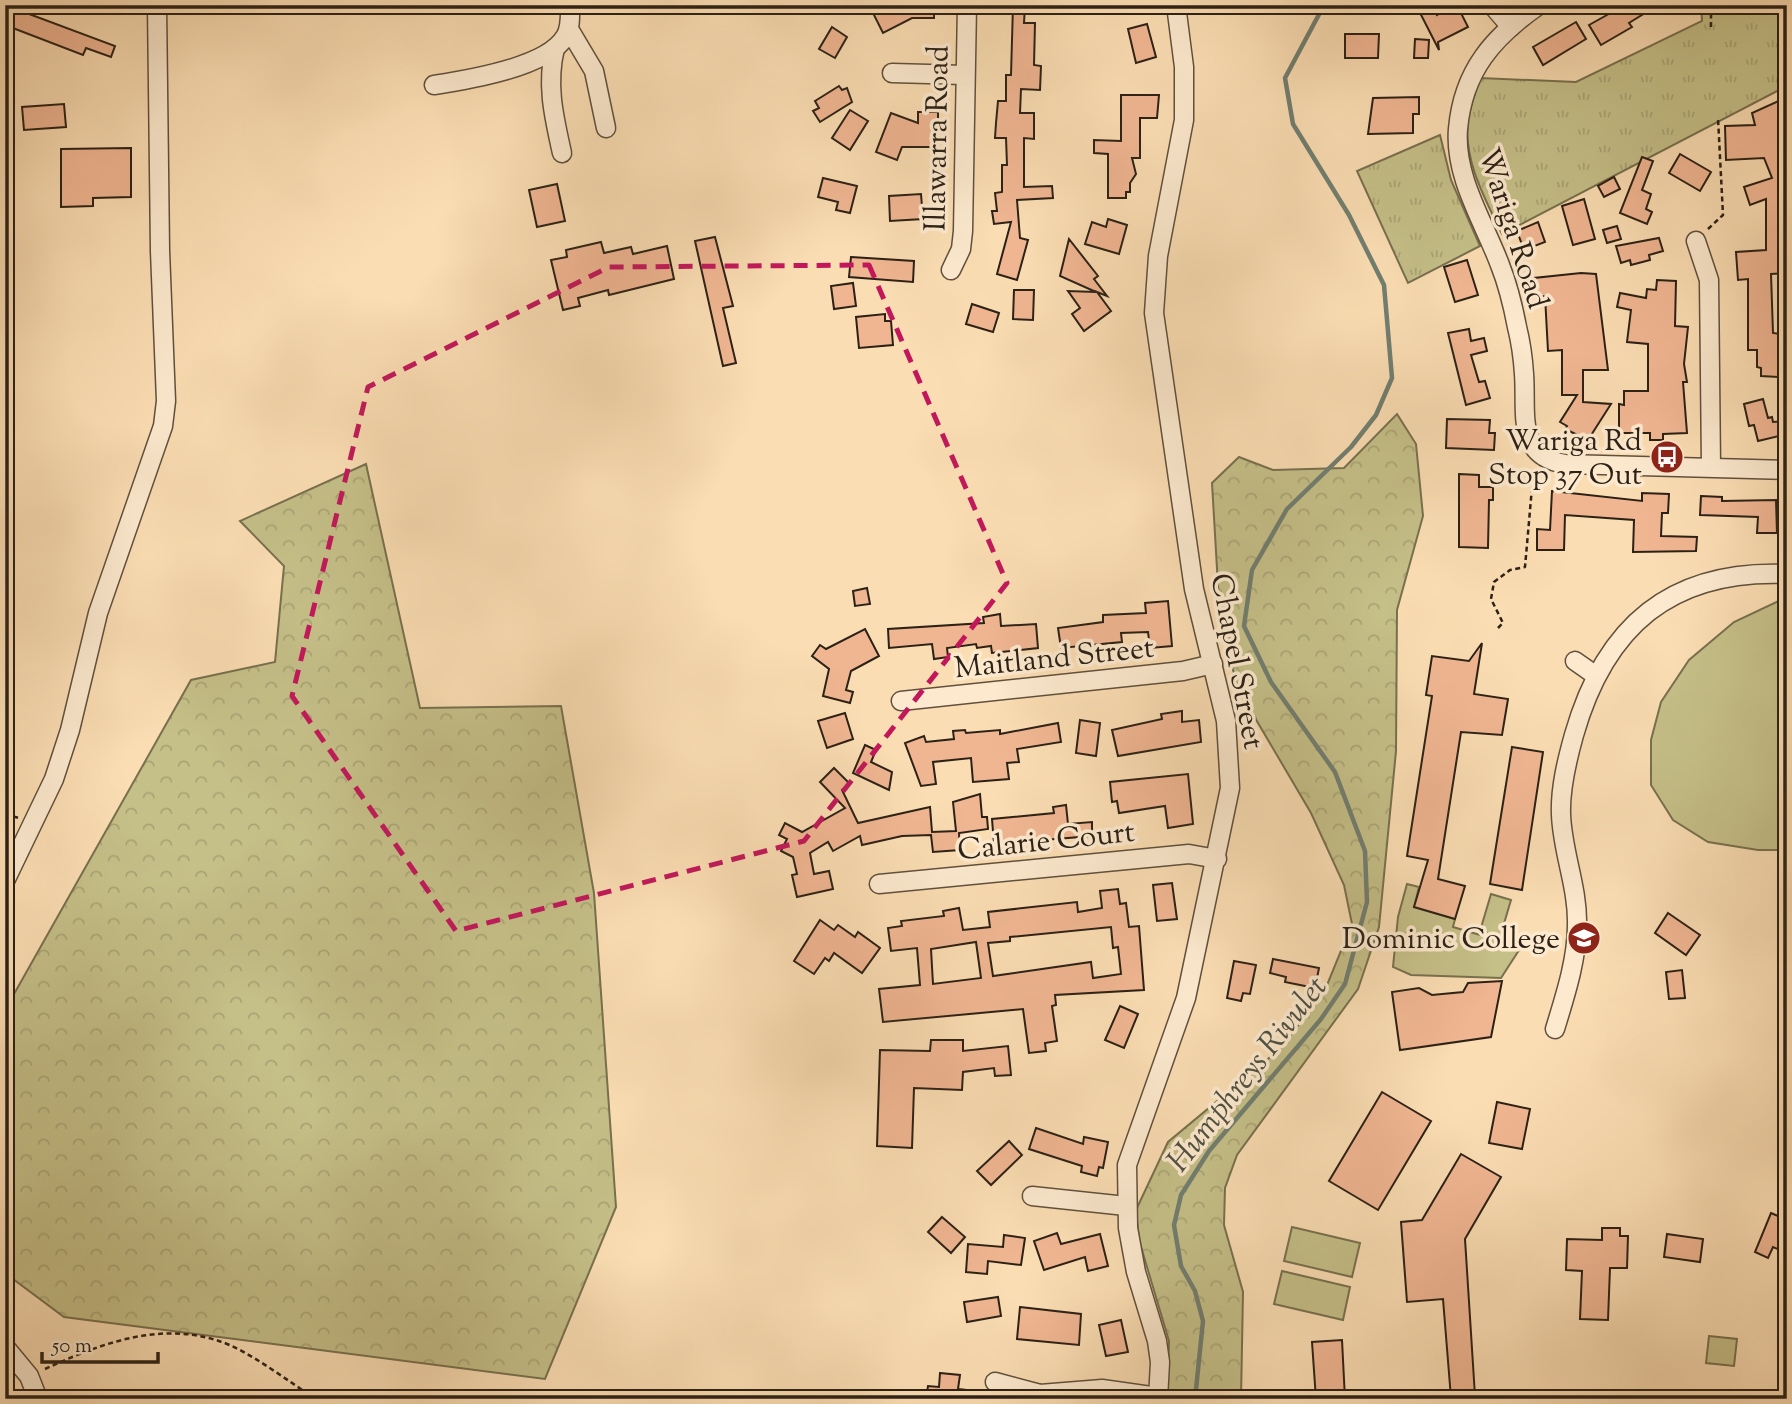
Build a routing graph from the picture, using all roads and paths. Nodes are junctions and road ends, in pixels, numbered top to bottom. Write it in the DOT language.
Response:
graph roads {
  1 [pos="157,5"];
  2 [pos="570,5"];
  3 [pos="967,5"];
  4 [pos="1176,5"];
  5 [pos="1492,5"];
  6 [pos="1539,5"];
  7 [pos="1711,5"];
  8 [pos="1511,27"];
  9 [pos="1711,27"];
  10 [pos="569,29"];
  11 [pos="555,48"];
  12 [pos="892,73"];
  13 [pos="965,75"];
  14 [pos="434,85"];
  15 [pos="1717,118"];
  16 [pos="606,128"];
  17 [pos="562,153"];
  18 [pos="1696,241"];
  19 [pos="951,270"];
  20 [pos="1545,458"];
  21 [pos="1712,467"];
  22 [pos="1787,470"];
  23 [pos="1787,574"];
  24 [pos="1499,628"];
  25 [pos="1575,661"];
  26 [pos="1213,664"];
  27 [pos="1595,675"];
  28 [pos="901,701"];
  29 [pos="1217,859"];
  30 [pos="5,881"];
  31 [pos="879,884"];
  32 [pos="1555,1029"];
  33 [pos="1032,1195"];
  34 [pos="1126,1206"];
  35 [pos="5,1347"];
  36 [pos="29,1376"];
  37 [pos="995,1382"];
  38 [pos="1158,1398"];
  39 [pos="38,1399"];
  40 [pos="316,1399"];
  1 -- 30 [label="street"];
  2 -- 10 [label="street"];
  3 -- 13 [label="street, Illawarra Road"];
  4 -- 26 [label="street, Chapel Street"];
  5 -- 8 [label="street"];
  6 -- 8 [label="street, Wariga Road"];
  7 -- 9 [label="path"];
  8 -- 20 [label="street, Wariga Road"];
  10 -- 11 [label="street"];
  10 -- 16 [label="street"];
  11 -- 14 [label="street"];
  11 -- 17 [label="street"];
  12 -- 13 [label="street"];
  13 -- 19 [label="street, Illawarra Road"];
  15 -- 18 [label="path"];
  18 -- 21 [label="street"];
  20 -- 21 [label="street"];
  20 -- 24 [label="path"];
  21 -- 22 [label="street"];
  23 -- 27 [label="street"];
  25 -- 27 [label="street"];
  26 -- 28 [label="street, Maitland Street"];
  26 -- 29 [label="street, Chapel Street"];
  27 -- 32 [label="street"];
  29 -- 31 [label="street, Calarie Court"];
  29 -- 34 [label="street, Chapel Street"];
  33 -- 34 [label="street"];
  34 -- 38 [label="street, Chapel Street"];
  35 -- 36 [label="street"];
  36 -- 39 [label="street"];
  36 -- 40 [label="path"];
  37 -- 38 [label="street"];
}
